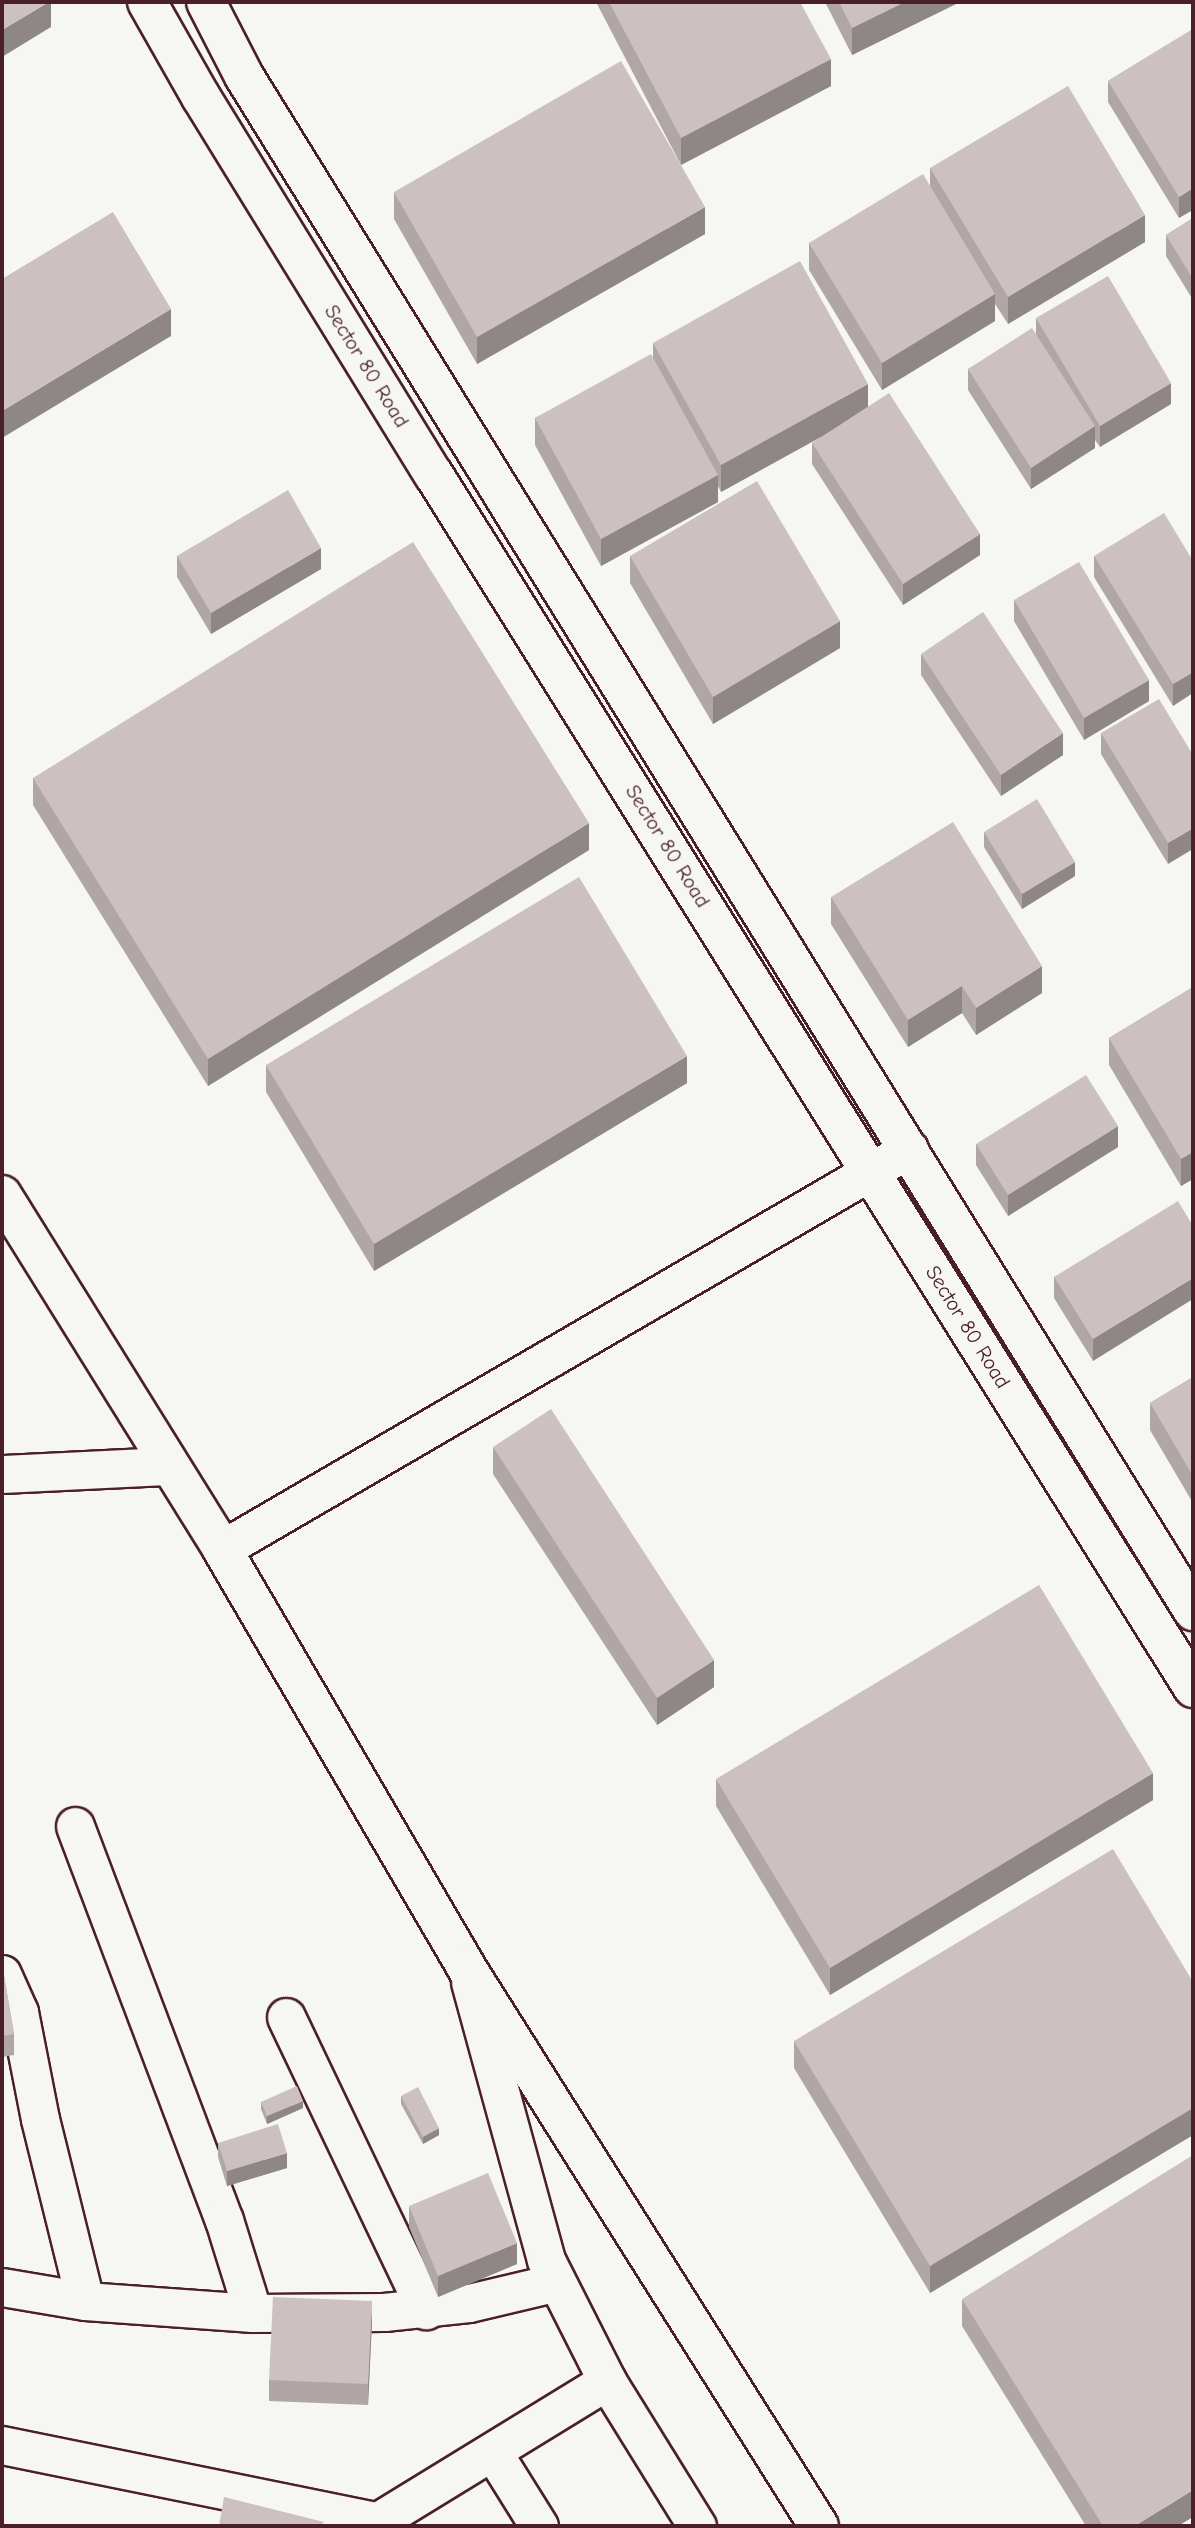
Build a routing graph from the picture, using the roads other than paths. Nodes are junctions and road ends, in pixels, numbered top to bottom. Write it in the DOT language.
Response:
graph roads {
  1 [pos="147,2"];
  2 [pos="206,2"];
  3 [pos="909,1149"];
  4 [pos="870,1169"];
  5 [pos="2,1195"];
  6 [pos="168,1466"];
  7 [pos="2,1474"];
  8 [pos="222,1549"];
  9 [pos="1193,1611"];
  10 [pos="1193,1688"];
  11 [pos="75,1826"];
  12 [pos="466,1967"];
  13 [pos="2,1974"];
  14 [pos="286,2017"];
  15 [pos="557,2282"];
  16 [pos="2,2287"];
  17 [pos="85,2301"];
  18 [pos="426,2310"];
  19 [pos="253,2313"];
  20 [pos="607,2381"];
  21 [pos="2,2445"];
  22 [pos="494,2455"];
  23 [pos="374,2524"];
  24 [pos="539,2526"];
  25 [pos="697,2526"];
  26 [pos="819,2526"];
  1 -- 4 [label="street, Sector 80 Road"];
  2 -- 3 [label="street, Sector 80 Road"];
  3 -- 4 [label="street"];
  3 -- 9 [label="street, Sector 80 Road"];
  4 -- 8 [label="street"];
  4 -- 10 [label="street, Sector 80 Road"];
  5 -- 6 [label="street"];
  6 -- 7 [label="street"];
  6 -- 8 [label="street"];
  8 -- 12 [label="street"];
  11 -- 19 [label="street"];
  12 -- 15 [label="street"];
  12 -- 26 [label="street"];
  13 -- 17 [label="street"];
  14 -- 18 [label="street"];
  15 -- 18 [label="street"];
  15 -- 20 [label="street"];
  16 -- 17 [label="street"];
  17 -- 19 [label="street"];
  18 -- 19 [label="street"];
  20 -- 22 [label="street"];
  20 -- 25 [label="street"];
  21 -- 23 [label="street"];
  22 -- 23 [label="street"];
  22 -- 24 [label="street"];
}
